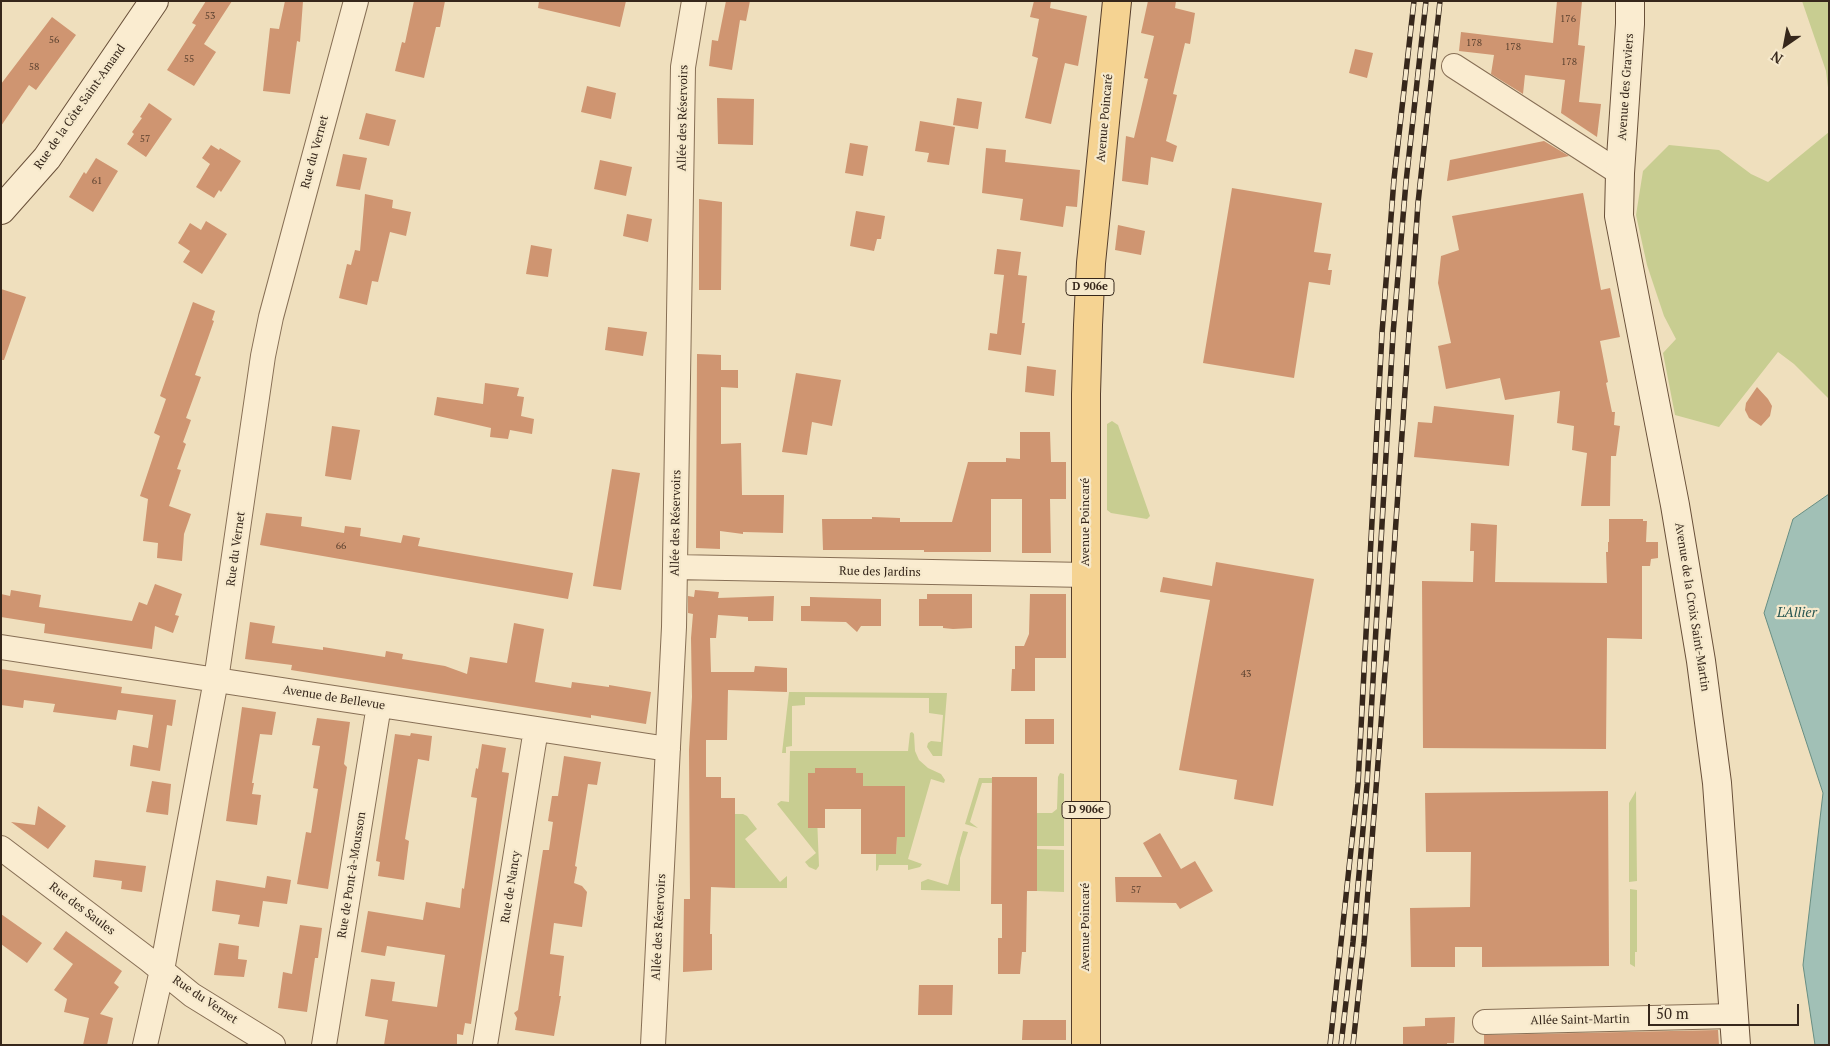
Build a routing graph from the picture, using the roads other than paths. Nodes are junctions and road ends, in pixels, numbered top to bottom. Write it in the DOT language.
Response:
graph roads {
  1 [pos="154,1"];
  2 [pos="356,1"];
  3 [pos="694,1"];
  4 [pos="1117,1"];
  5 [pos="1630,1"];
  6 [pos="1454,66"];
  7 [pos="1620,173"];
  8 [pos="1,210"];
  9 [pos="675,567"];
  10 [pos="1086,575"];
  11 [pos="1,647"];
  12 [pos="216,680"];
  13 [pos="379,705"];
  14 [pos="536,729"];
  15 [pos="668,749"];
  16 [pos="1,848"];
  17 [pos="162,970"];
  18 [pos="1734,1016"];
  19 [pos="1485,1022"];
  20 [pos="145,1045"];
  21 [pos="273,1045"];
  22 [pos="324,1045"];
  23 [pos="485,1045"];
  24 [pos="654,1045"];
  25 [pos="1086,1045"];
  26 [pos="1736,1045"];
  1 -- 8 [label="street, Rue de la Côte Saint-Amand"];
  2 -- 12 [label="street, Rue du Vernet"];
  3 -- 9 [label="street, Allée des Réservoirs"];
  4 -- 10 [label="main road, Avenue Poincaré / D 906e"];
  5 -- 7 [label="street, Avenue des Graviers"];
  6 -- 7 [label="street"];
  7 -- 18 [label="street, Avenue de la Croix Saint-Martin"];
  9 -- 10 [label="street, Rue des Jardins"];
  9 -- 15 [label="street, Allée des Réservoirs"];
  10 -- 25 [label="main road, Avenue Poincaré / D 906e"];
  11 -- 12 [label="street, Avenue de Bellevue"];
  12 -- 13 [label="street, Avenue de Bellevue"];
  12 -- 17 [label="street, Rue du Vernet"];
  13 -- 14 [label="street, Avenue de Bellevue"];
  13 -- 22 [label="street, Rue de Pont-à-Mousson"];
  14 -- 15 [label="street, Avenue de Bellevue"];
  14 -- 23 [label="street, Rue de Nancy"];
  15 -- 24 [label="street, Allée des Réservoirs"];
  16 -- 17 [label="street, Rue des Saules"];
  17 -- 20 [label="street"];
  17 -- 21 [label="street, Rue du Vernet"];
  18 -- 19 [label="street, Allée Saint-Martin"];
  18 -- 26 [label="street, Avenue de la Croix Saint-Martin"];
}
